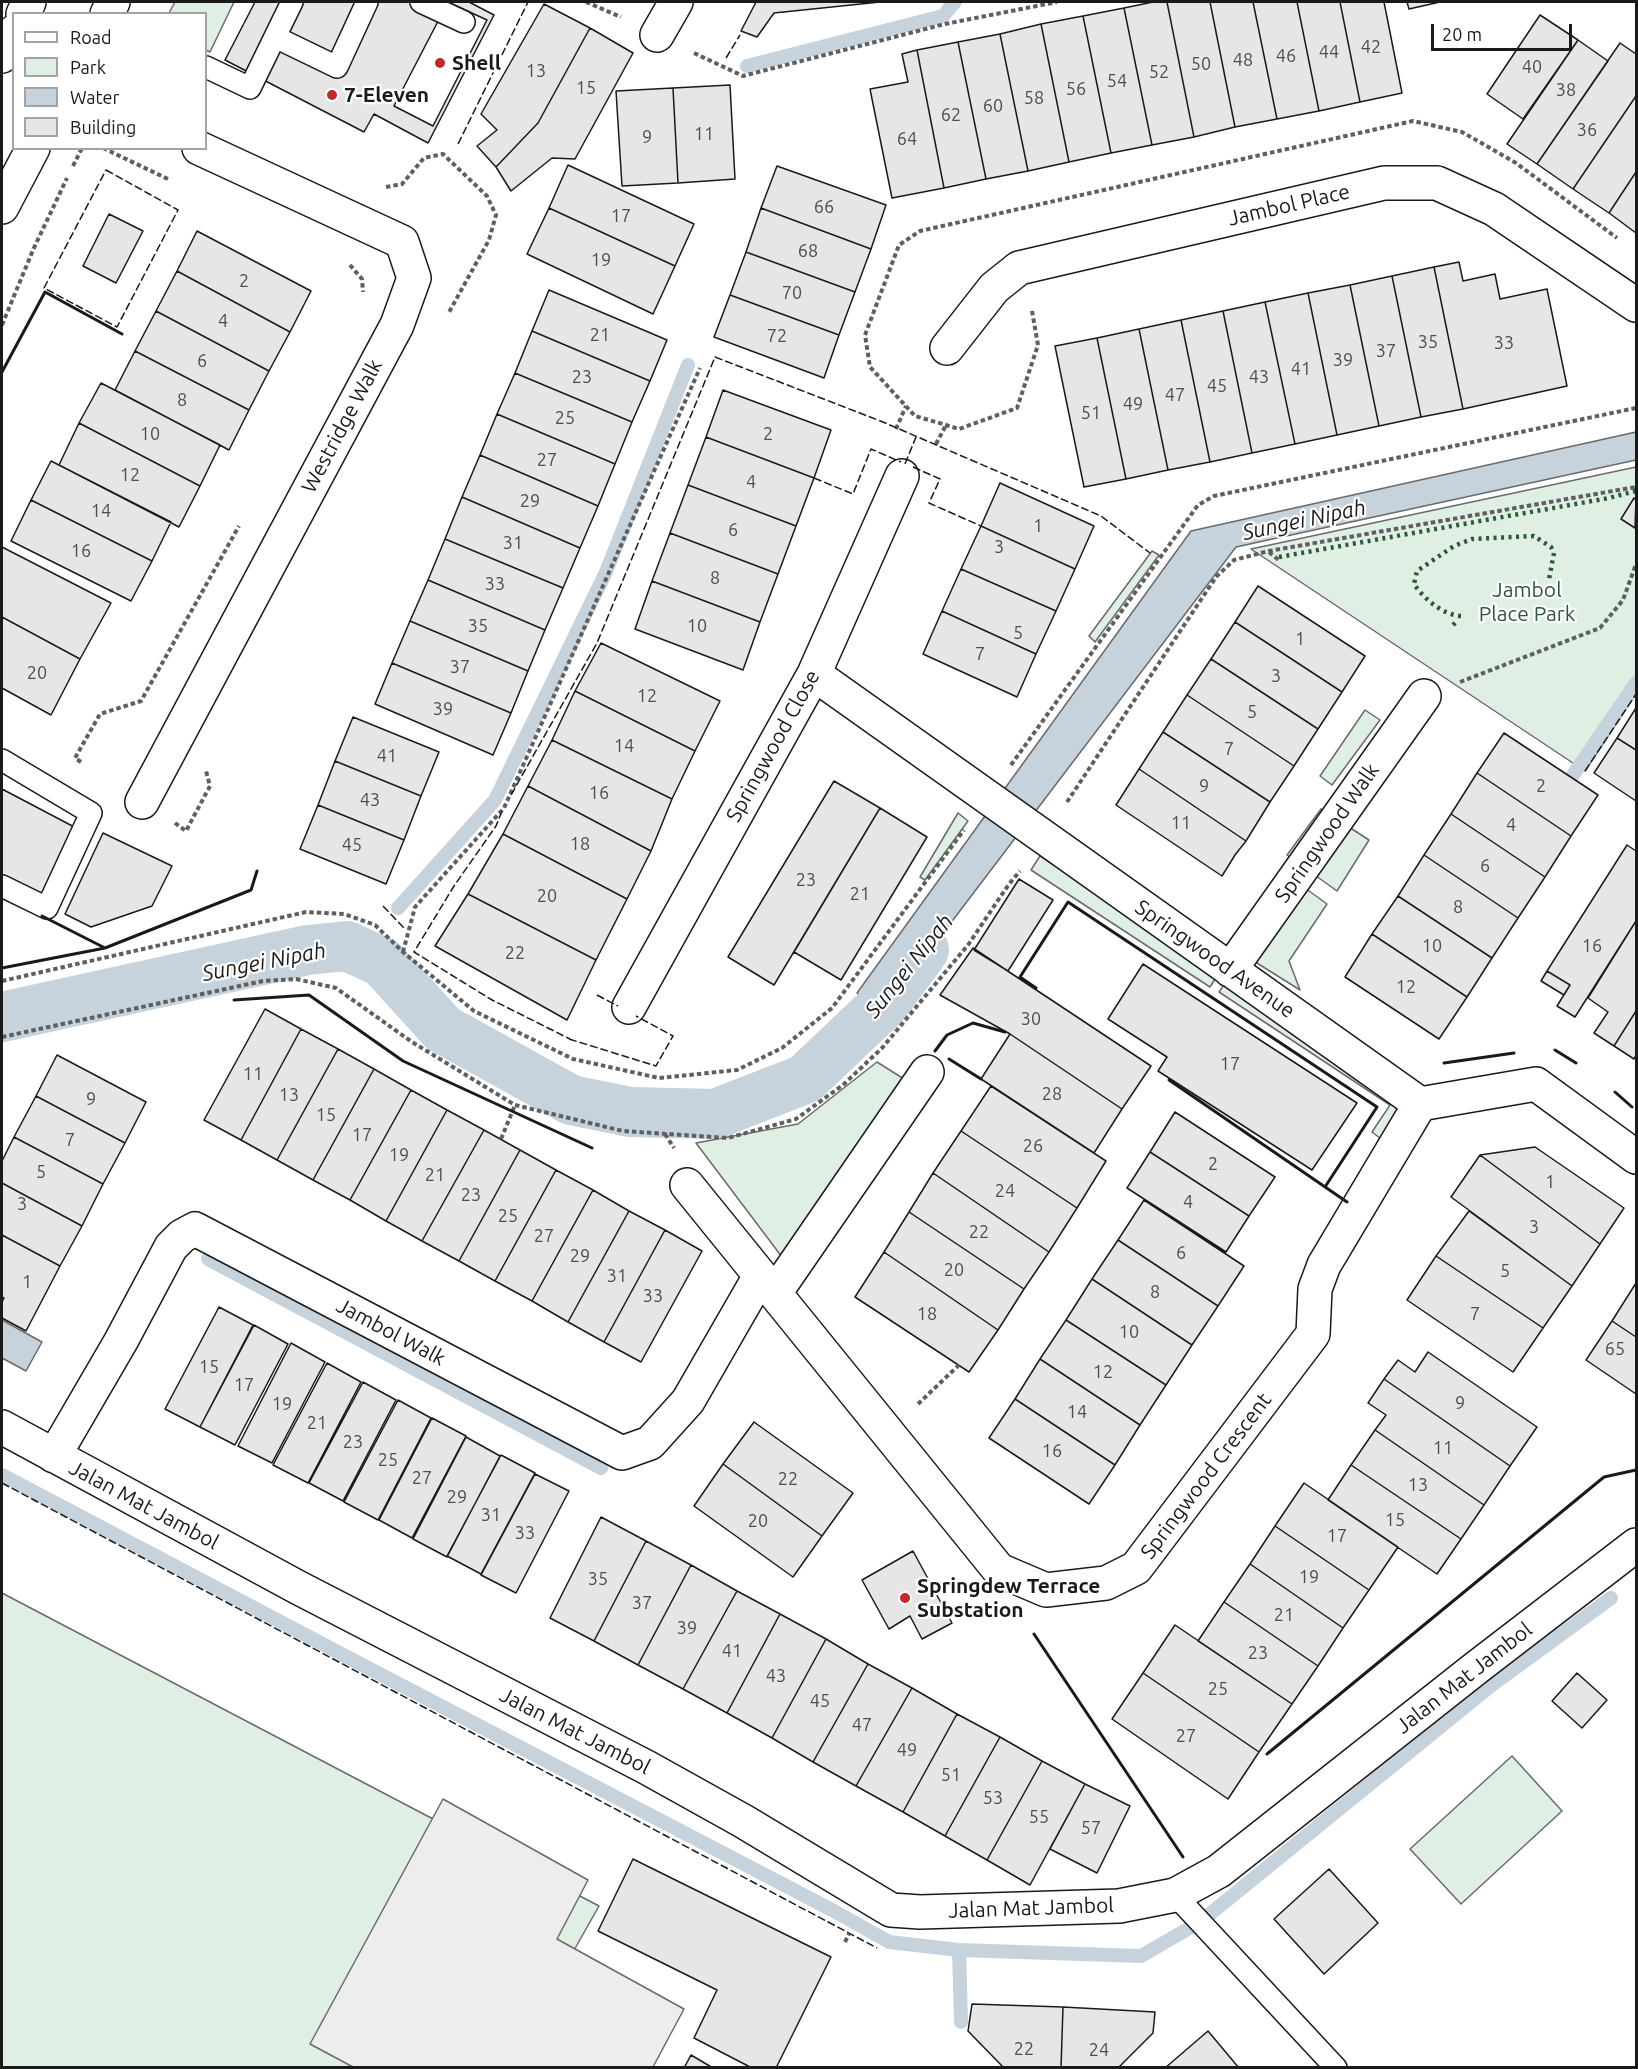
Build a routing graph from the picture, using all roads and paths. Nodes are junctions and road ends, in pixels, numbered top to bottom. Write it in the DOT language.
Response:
graph roads {
  1 [pos="292,2"];
  2 [pos="367,2"];
  3 [pos="421,2"];
  4 [pos="676,2"];
  5 [pos="1057,2"];
  6 [pos="464,22"];
  7 [pos="12,36"];
  8 [pos="275,38"];
  9 [pos="671,41"];
  10 [pos="2,56"];
  11 [pos="207,67"];
  12 [pos="32,150"];
  13 [pos="81,150"];
  14 [pos="107,150"];
  15 [pos="203,150"];
  16 [pos="178,183"];
  17 [pos="380,188"];
  18 [pos="2,207"];
  19 [pos="348,263"];
  20 [pos="364,298"];
  21 [pos="1636,305"];
  22 [pos="443,323"];
  23 [pos="2,325"];
  24 [pos="947,348"];
  25 [pos="700,368"];
  26 [pos="906,405"];
  27 [pos="1636,408"];
  28 [pos="946,425"];
  29 [pos="896,429"];
  30 [pos="936,444"];
  31 [pos="902,476"];
  32 [pos="1636,486"];
  33 [pos="241,522"];
  34 [pos="1269,551"];
  35 [pos="1280,561"];
  36 [pos="1636,564"];
  37 [pos="814,674"];
  38 [pos="1424,696"];
  39 [pos="2,760"];
  40 [pos="84,764"];
  41 [pos="205,766"];
  42 [pos="1070,796"];
  43 [pos="990,799"];
  44 [pos="142,802"];
  45 [pos="1022,868"];
  46 [pos="2,886"];
  47 [pos="404,952"];
  48 [pos="1230,970"];
  49 [pos="2,981"];
  50 [pos="628,1007"];
  51 [pos="2,1036"];
  52 [pos="927,1072"];
  53 [pos="1420,1104"];
  54 [pos="515,1105"];
  55 [pos="501,1139"];
  56 [pos="1636,1157"];
  57 [pos="687,1185"];
  58 [pos="768,1284"];
  59 [pos="959,1365"];
  60 [pos="912,1409"];
  61 [pos="2,1427"];
  62 [pos="54,1456"];
  63 [pos="1636,1545"];
  64 [pos="1175,1895"];
  65 [pos="850,1934"];
  66 [pos="845,1942"];
  67 [pos="1336,2067"];
  1 -- 8 [label="lane"];
  2 -- 8 [label="lane"];
  3 -- 6 [label="lane"];
  4 -- 9 [label="main road"];
  5 -- 9 [label="path"];
  7 -- 10 [label="main road"];
  8 -- 11 [label="lane"];
  12 -- 18 [label="main road"];
  13 -- 23 [label="path"];
  14 -- 16 [label="path"];
  15 -- 44 [label="main road, Westridge Walk"];
  17 -- 22 [label="path"];
  19 -- 20 [label="path"];
  21 -- 24 [label="main road, Jambol Place"];
  25 -- 47 [label="path"];
  26 -- 29 [label="path"];
  27 -- 43 [label="path"];
  28 -- 30 [label="path"];
  31 -- 37 [label="main road, Springwood Close"];
  32 -- 34 [label="path"];
  33 -- 40 [label="path"];
  34 -- 35 [label="path"];
  34 -- 42 [label="path"];
  36 -- 38 [label="path"];
  37 -- 43 [label="main road, Springwood Avenue"];
  37 -- 50 [label="main road, Springwood Close"];
  38 -- 48 [label="main road, Springwood Walk"];
  39 -- 46 [label="lane"];
  41 -- 44 [label="path"];
  43 -- 47 [label="path"];
  43 -- 48 [label="main road, Springwood Avenue"];
  45 -- 54 [label="path"];
  47 -- 49 [label="path"];
  48 -- 53 [label="main road, Springwood Avenue"];
  51 -- 54 [label="path"];
  52 -- 58 [label="main road"];
  53 -- 56 [label="main road"];
  53 -- 58 [label="main road, Springwood Crescent"];
  54 -- 55 [label="path"];
  57 -- 58 [label="main road, Springwood Crescent"];
  58 -- 62 [label="main road, Jambol Walk"];
  59 -- 60 [label="path"];
  61 -- 62 [label="main road, Jalan Mat Jambol"];
  62 -- 64 [label="main road, Jalan Mat Jambol"];
  63 -- 64 [label="main road, Jalan Mat Jambol"];
  64 -- 67 [label="lane"];
  65 -- 66 [label="path"];
}
